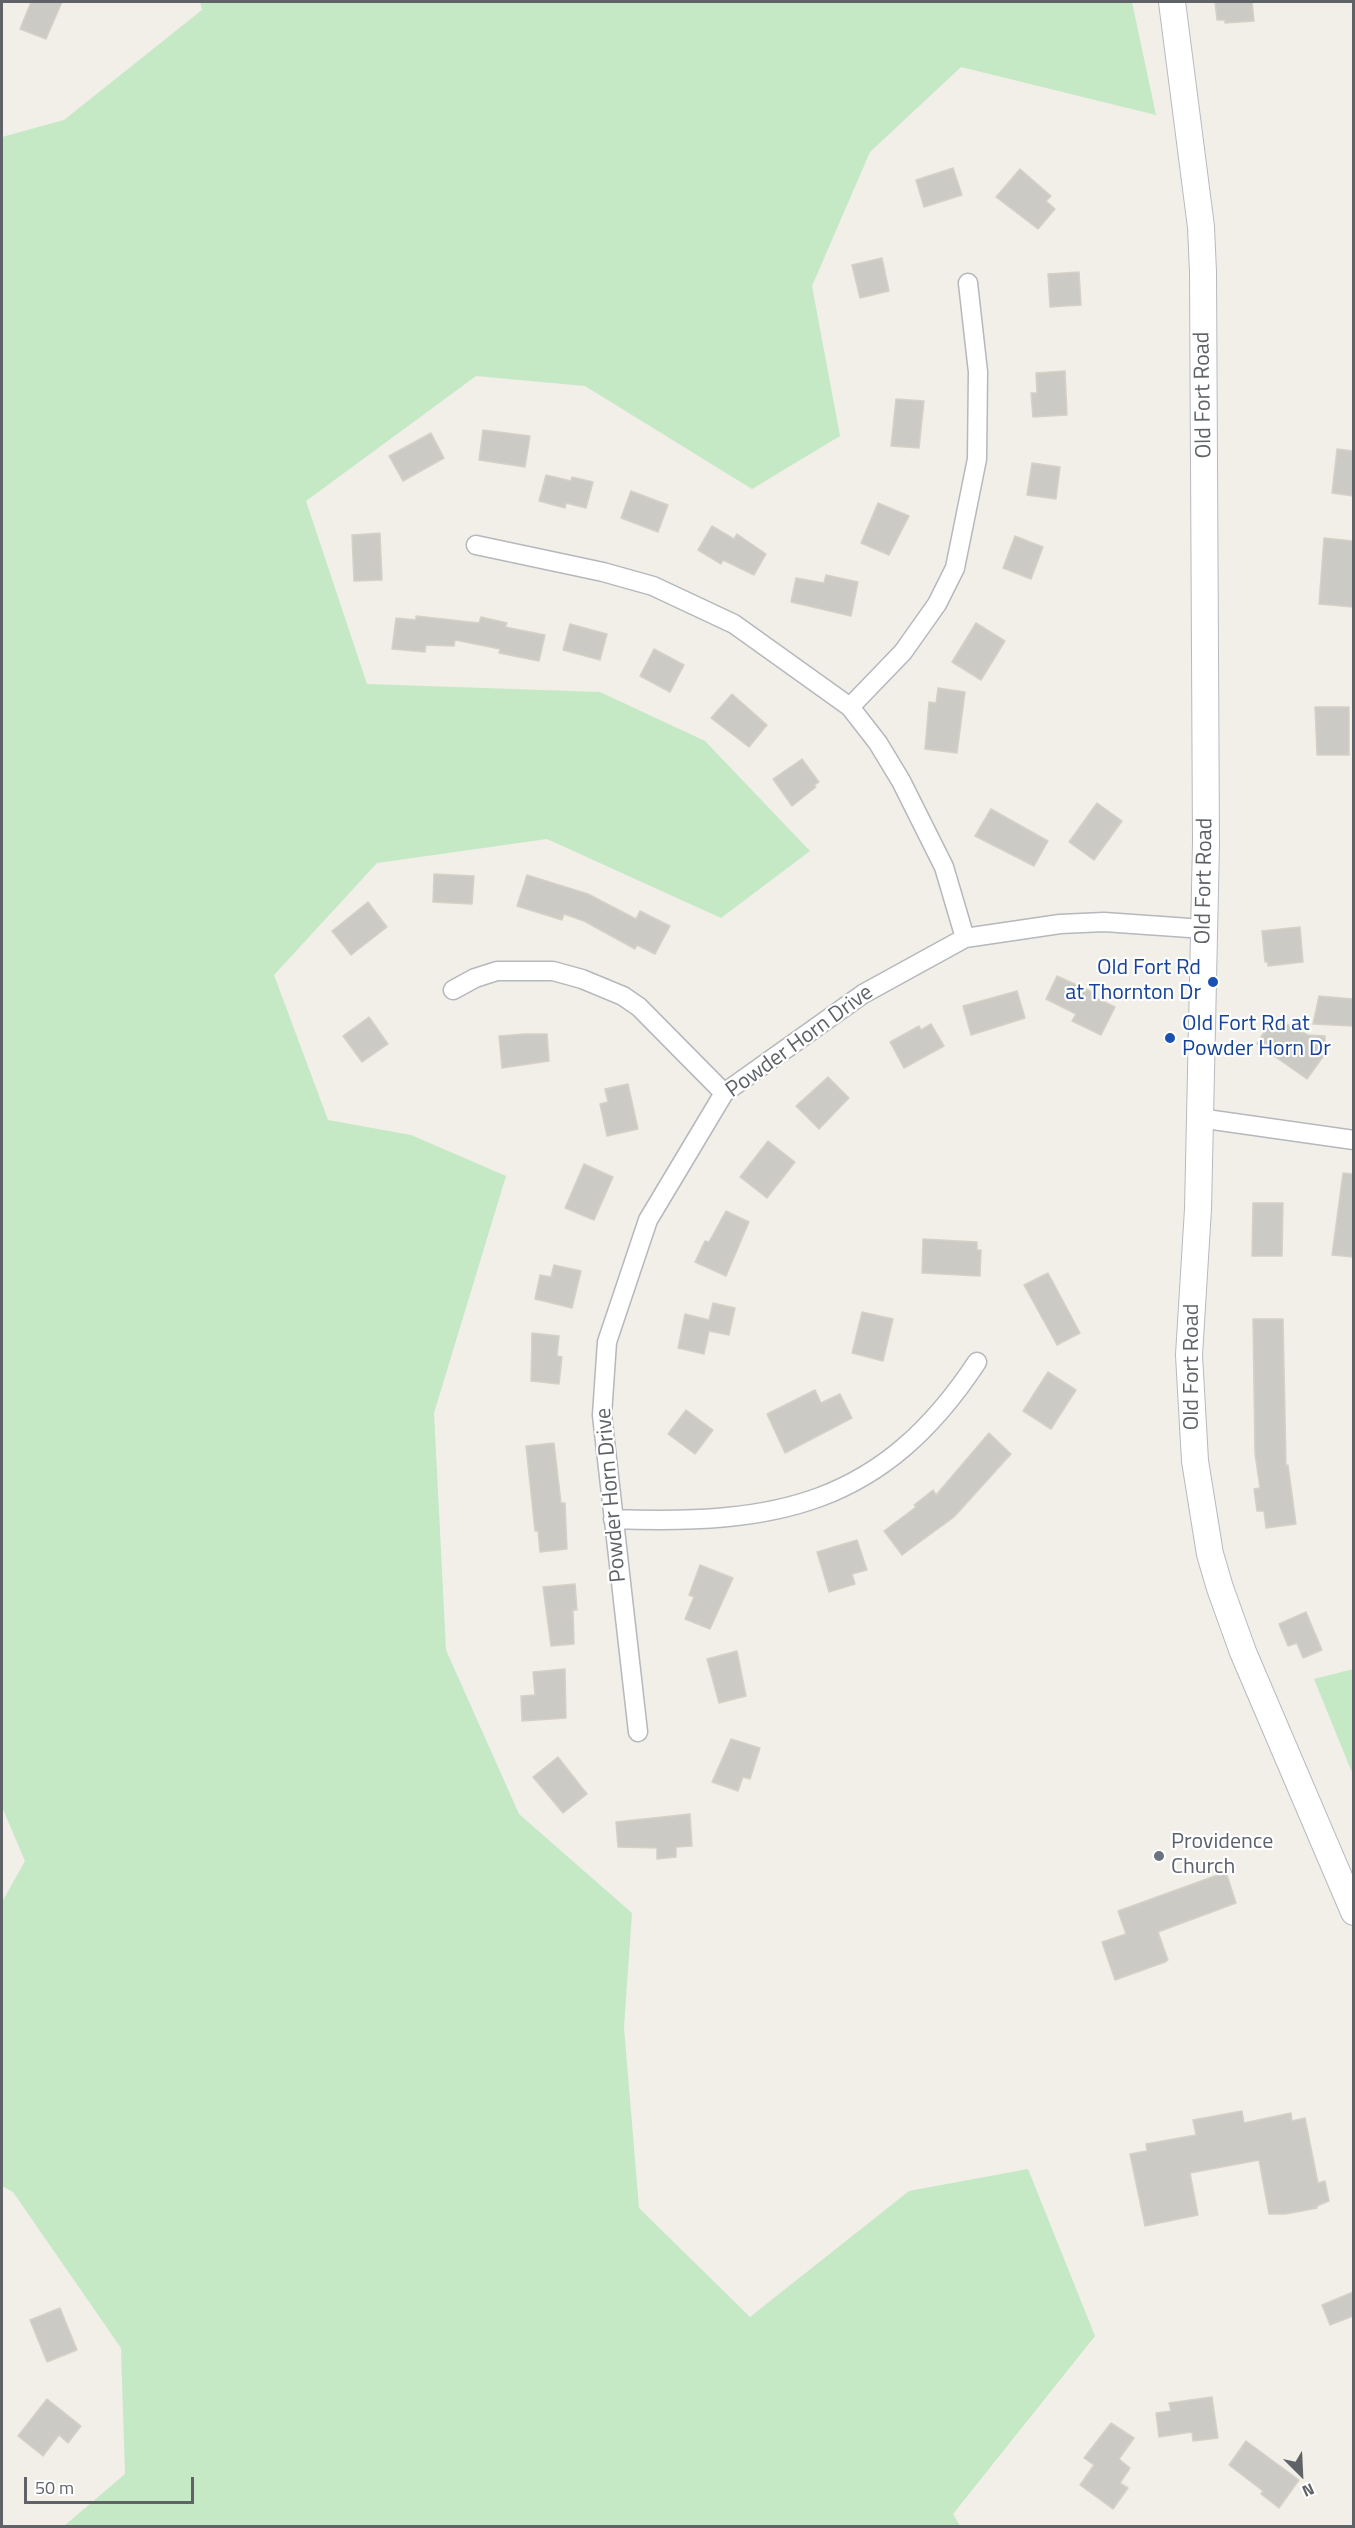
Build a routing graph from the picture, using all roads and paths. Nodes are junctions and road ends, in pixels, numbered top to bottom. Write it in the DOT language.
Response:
graph roads {
  1 [pos="1172,2"];
  2 [pos="968,283"];
  3 [pos="476,545"];
  4 [pos="849,707"];
  5 [pos="1204,929"];
  6 [pos="965,938"];
  7 [pos="453,990"];
  8 [pos="724,1093"];
  9 [pos="1199,1118"];
  10 [pos="1353,1140"];
  11 [pos="977,1362"];
  12 [pos="613,1520"];
  13 [pos="638,1732"];
  14 [pos="1353,1912"];
  1 -- 5 [label="main road, Old Fort Road"];
  2 -- 4 [label="street"];
  3 -- 4 [label="street"];
  4 -- 6 [label="street"];
  5 -- 6 [label="street, Powder Horn Drive"];
  5 -- 9 [label="main road, Old Fort Road"];
  6 -- 8 [label="street, Powder Horn Drive"];
  7 -- 8 [label="street"];
  8 -- 12 [label="street, Powder Horn Drive"];
  9 -- 10 [label="street"];
  9 -- 14 [label="main road, Old Fort Road"];
  11 -- 12 [label="street"];
  12 -- 13 [label="street, Powder Horn Drive"];
}
